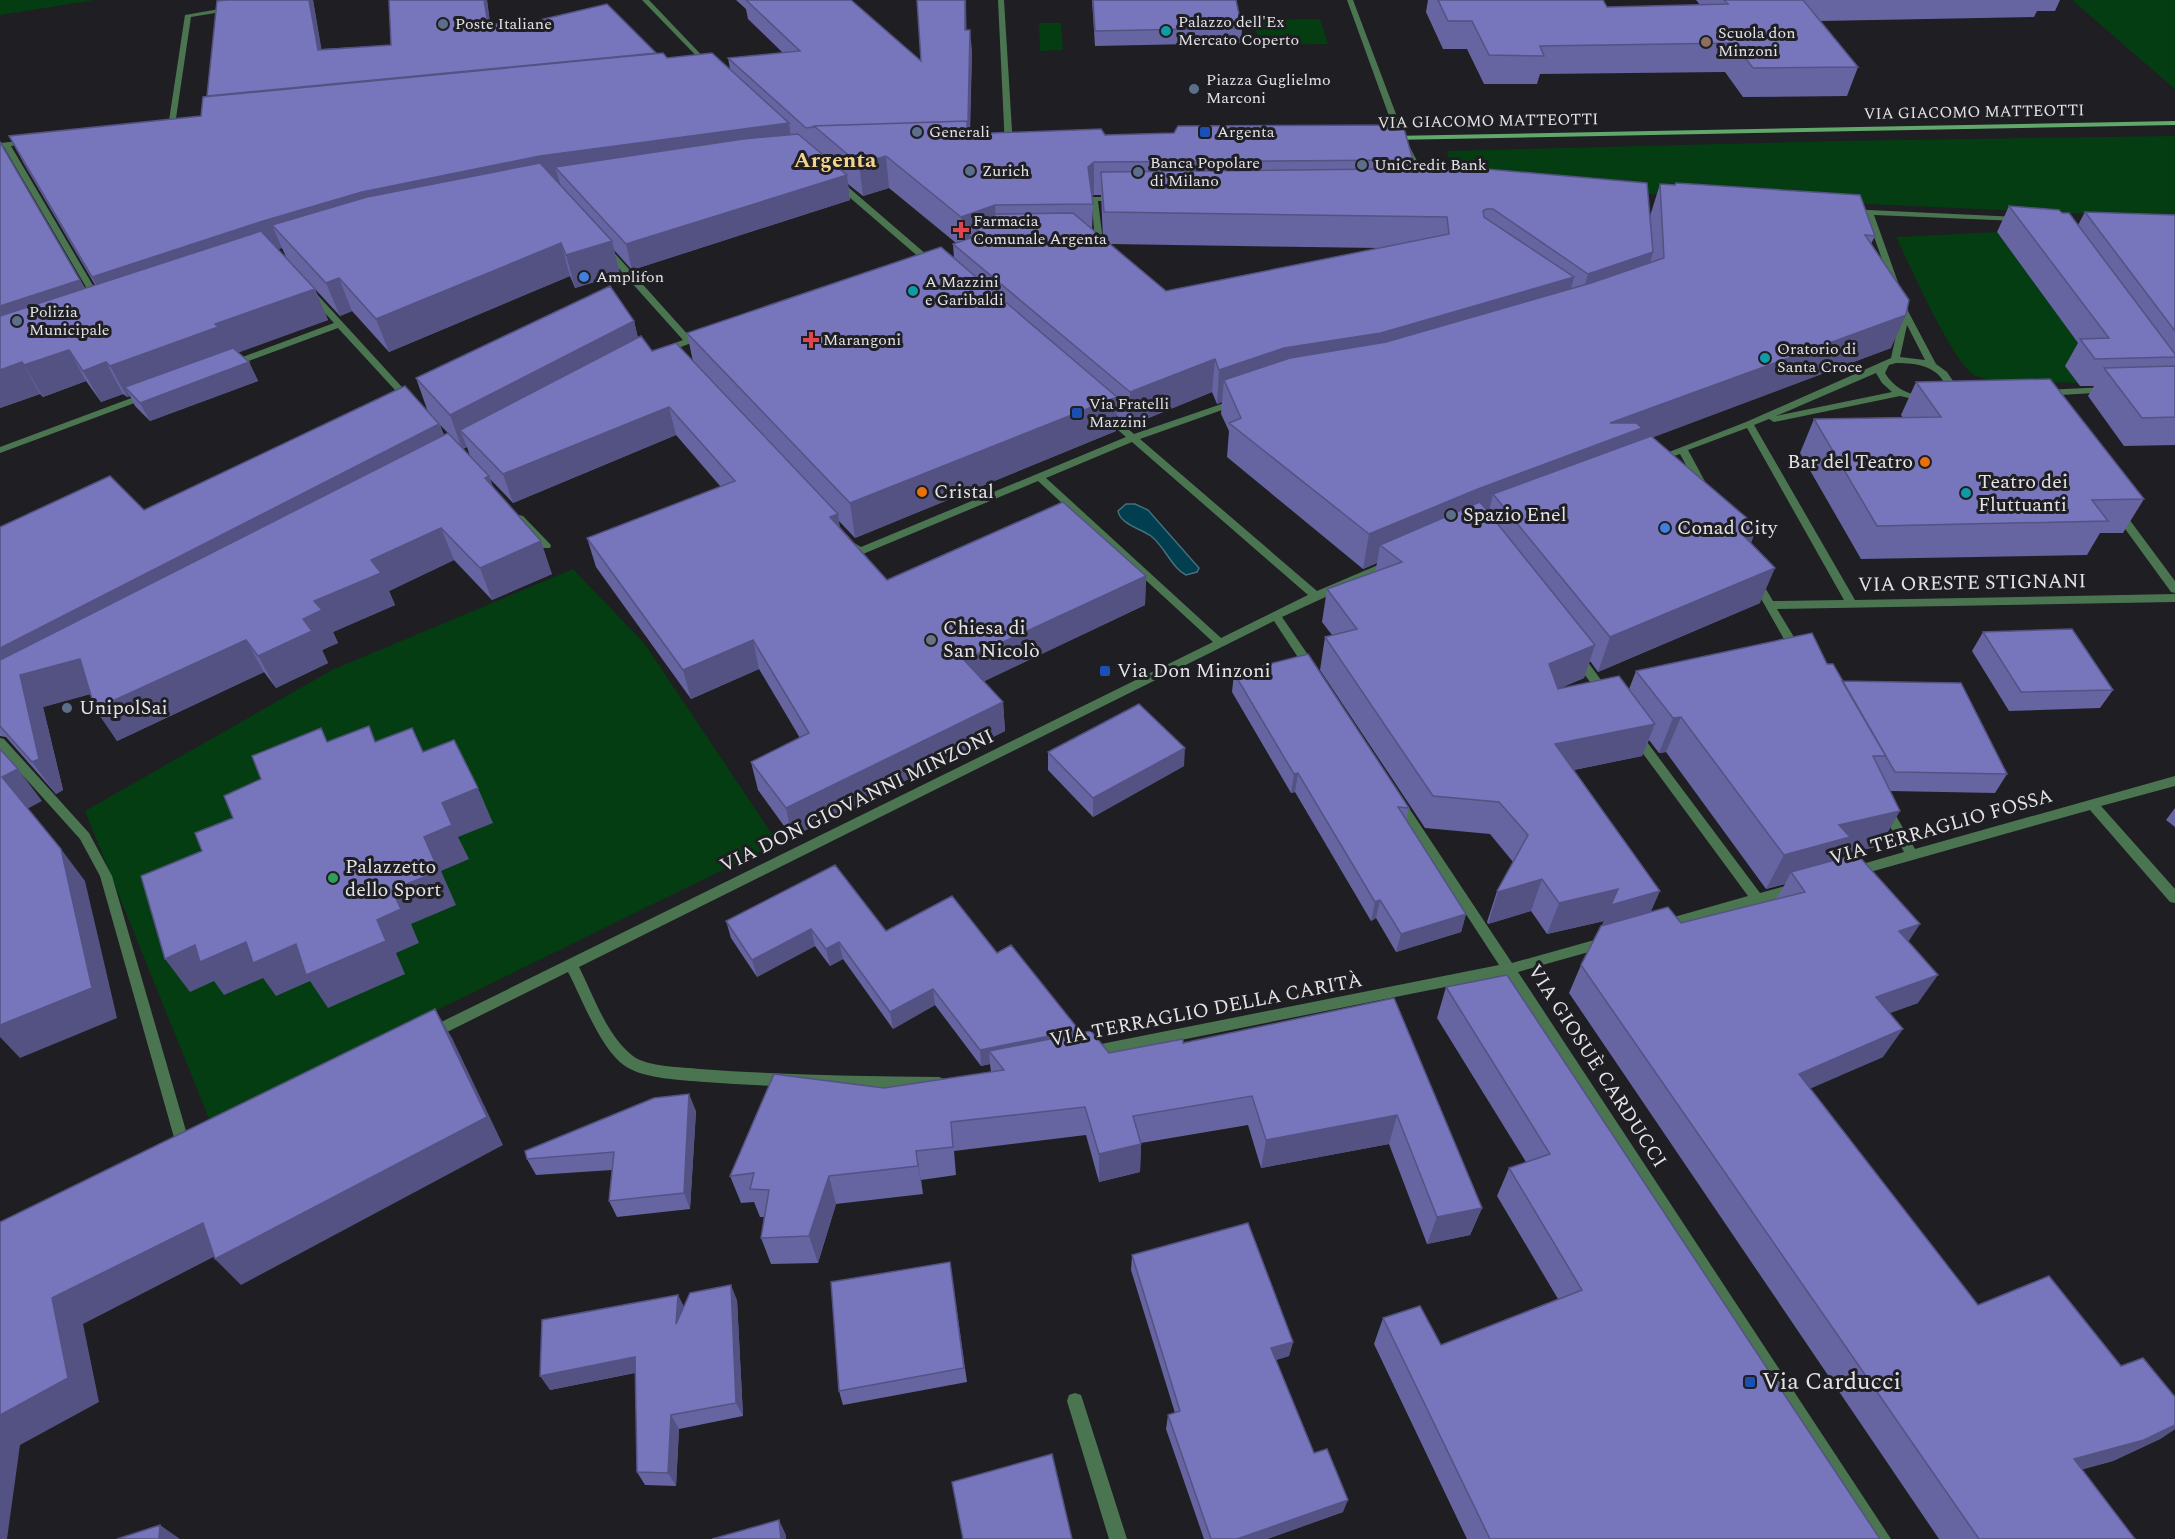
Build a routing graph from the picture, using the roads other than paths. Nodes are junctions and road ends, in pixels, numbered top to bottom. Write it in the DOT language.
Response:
graph roads {
  1 [pos="645,0"];
  2 [pos="1001,0"];
  3 [pos="1350,0"];
  4 [pos="235,9"];
  5 [pos="703,73"];
  6 [pos="2175,123"];
  7 [pos="183,124"];
  8 [pos="171,125"];
  9 [pos="160,126"];
  10 [pos="1381,138"];
  11 [pos="1401,138"];
  12 [pos="42,140"];
  13 [pos="3,145"];
  14 [pos="1009,147"];
  15 [pos="1020,147"];
  16 [pos="997,148"];
  17 [pos="832,178"];
  18 [pos="1424,191"];
  19 [pos="1128,198"];
  20 [pos="1835,210"];
  21 [pos="1869,212"];
  22 [pos="2027,219"];
  23 [pos="1077,241"];
  24 [pos="600,243"];
  25 [pos="925,258"];
  26 [pos="944,261"];
  27 [pos="914,262"];
  28 [pos="308,290"];
  29 [pos="101,306"];
  30 [pos="1905,314"];
  31 [pos="340,324"];
  32 [pos="711,333"];
  33 [pos="688,340"];
  34 [pos="647,359"];
  35 [pos="1895,360"];
  36 [pos="1932,366"];
  37 [pos="1881,367"];
  38 [pos="219,369"];
  39 [pos="1950,381"];
  40 [pos="1962,383"];
  41 [pos="2118,390"];
  42 [pos="153,393"];
  43 [pos="1902,393"];
  44 [pos="1242,400"];
  45 [pos="2038,403"];
  46 [pos="412,404"];
  47 [pos="1098,407"];
  48 [pos="1749,424"];
  49 [pos="1133,438"];
  50 [pos="1682,449"];
  51 [pos="0,450"];
  52 [pos="1649,461"];
  53 [pos="1039,477"];
  54 [pos="1709,498"];
  55 [pos="2113,505"];
  56 [pos="515,514"];
  57 [pos="843,535"];
  58 [pos="546,546"];
  59 [pos="1397,561"];
  60 [pos="1748,566"];
  61 [pos="2175,589"];
  62 [pos="1316,596"];
  63 [pos="2175,598"];
  64 [pos="1851,603"];
  65 [pos="1770,605"];
  66 [pos="1276,616"];
  67 [pos="1220,643"];
  68 [pos="1572,649"];
  69 [pos="1806,668"];
  70 [pos="1315,675"];
  71 [pos="1614,706"];
  72 [pos="1629,726"];
  73 [pos="0,742"];
  74 [pos="2175,781"];
  75 [pos="1393,792"];
  76 [pos="1883,803"];
  77 [pos="2092,805"];
  78 [pos="1912,855"];
  79 [pos="1846,874"];
  80 [pos="1812,884"];
  81 [pos="2175,898"];
  82 [pos="1757,899"];
  83 [pos="1655,928"];
  84 [pos="1622,937"];
  85 [pos="571,964"];
  86 [pos="1509,969"];
  87 [pos="415,1042"];
  88 [pos="1078,1055"];
  89 [pos="950,1080"];
  90 [pos="187,1157"];
  91 [pos="1075,1401"];
  92 [pos="1118,1539"];
  93 [pos="1882,1539"];
  1 -- 5 [label="street"];
  2 -- 14 [label="street"];
  3 -- 11 [label="street"];
  4 -- 8 [label="street"];
  6 -- 11 [label="street, VIA GIACOMO MATTEOTTI"];
  7 -- 8 [label="street"];
  8 -- 9 [label="street"];
  10 -- 11 [label="street, VIA GIACOMO MATTEOTTI"];
  11 -- 18 [label="street"];
  12 -- 13 [label="street"];
  13 -- 29 [label="street"];
  14 -- 15 [label="street"];
  14 -- 16 [label="street"];
  17 -- 25 [label="street"];
  19 -- 23 [label="street"];
  20 -- 21 [label="street"];
  21 -- 22 [label="street"];
  21 -- 30 [label="street"];
  24 -- 33 [label="street"];
  25 -- 26 [label="street"];
  25 -- 27 [label="street"];
  28 -- 31 [label="street"];
  30 -- 35 [label="street"];
  30 -- 36 [label="street"];
  31 -- 38 [label="street"];
  31 -- 46 [label="street"];
  32 -- 33 [label="street"];
  33 -- 34 [label="street"];
  35 -- 36 [label="street"];
  35 -- 37 [label="street"];
  36 -- 39 [label="street"];
  37 -- 43 [label="street"];
  37 -- 48 [label="street"];
  39 -- 40 [label="street"];
  39 -- 43 [label="street"];
  41 -- 45 [label="street"];
  42 -- 51 [label="street"];
  43 -- 48 [label="street"];
  44 -- 49 [label="street"];
  47 -- 49 [label="street"];
  48 -- 50 [label="street"];
  48 -- 64 [label="street"];
  49 -- 53 [label="street"];
  49 -- 62 [label="street"];
  50 -- 52 [label="street"];
  50 -- 54 [label="street"];
  53 -- 57 [label="street"];
  53 -- 67 [label="street"];
  55 -- 61 [label="street"];
  56 -- 58 [label="street"];
  59 -- 62 [label="street, VIA DON GIOVANNI MINZONI"];
  60 -- 65 [label="street"];
  62 -- 66 [label="street, VIA DON GIOVANNI MINZONI"];
  63 -- 64 [label="street, VIA ORESTE STIGNANI"];
  64 -- 65 [label="street, VIA ORESTE STIGNANI"];
  65 -- 69 [label="street"];
  66 -- 67 [label="street, VIA DON GIOVANNI MINZONI"];
  66 -- 70 [label="street"];
  67 -- 85 [label="street, VIA DON GIOVANNI MINZONI"];
  68 -- 71 [label="street"];
  72 -- 82 [label="street"];
  73 -- 90 [label="street"];
  74 -- 77 [label="street, VIA TERRAGLIO FOSSA"];
  75 -- 86 [label="street, VIA GIOSUÈ CARDUCCI"];
  76 -- 78 [label="street"];
  77 -- 78 [label="street, VIA TERRAGLIO FOSSA"];
  77 -- 81 [label="street"];
  78 -- 79 [label="street, VIA TERRAGLIO FOSSA"];
  80 -- 82 [label="street, VIA TERRAGLIO FOSSA"];
  82 -- 83 [label="street, VIA TERRAGLIO FOSSA"];
  84 -- 86 [label="street"];
  85 -- 87 [label="street, VIA DON GIOVANNI MINZONI"];
  85 -- 89 [label="street"];
  86 -- 88 [label="street, VIA TERRAGLIO DELLA CARITÀ"];
  86 -- 93 [label="street, VIA GIOSUÈ CARDUCCI"];
  91 -- 92 [label="street"];
}
